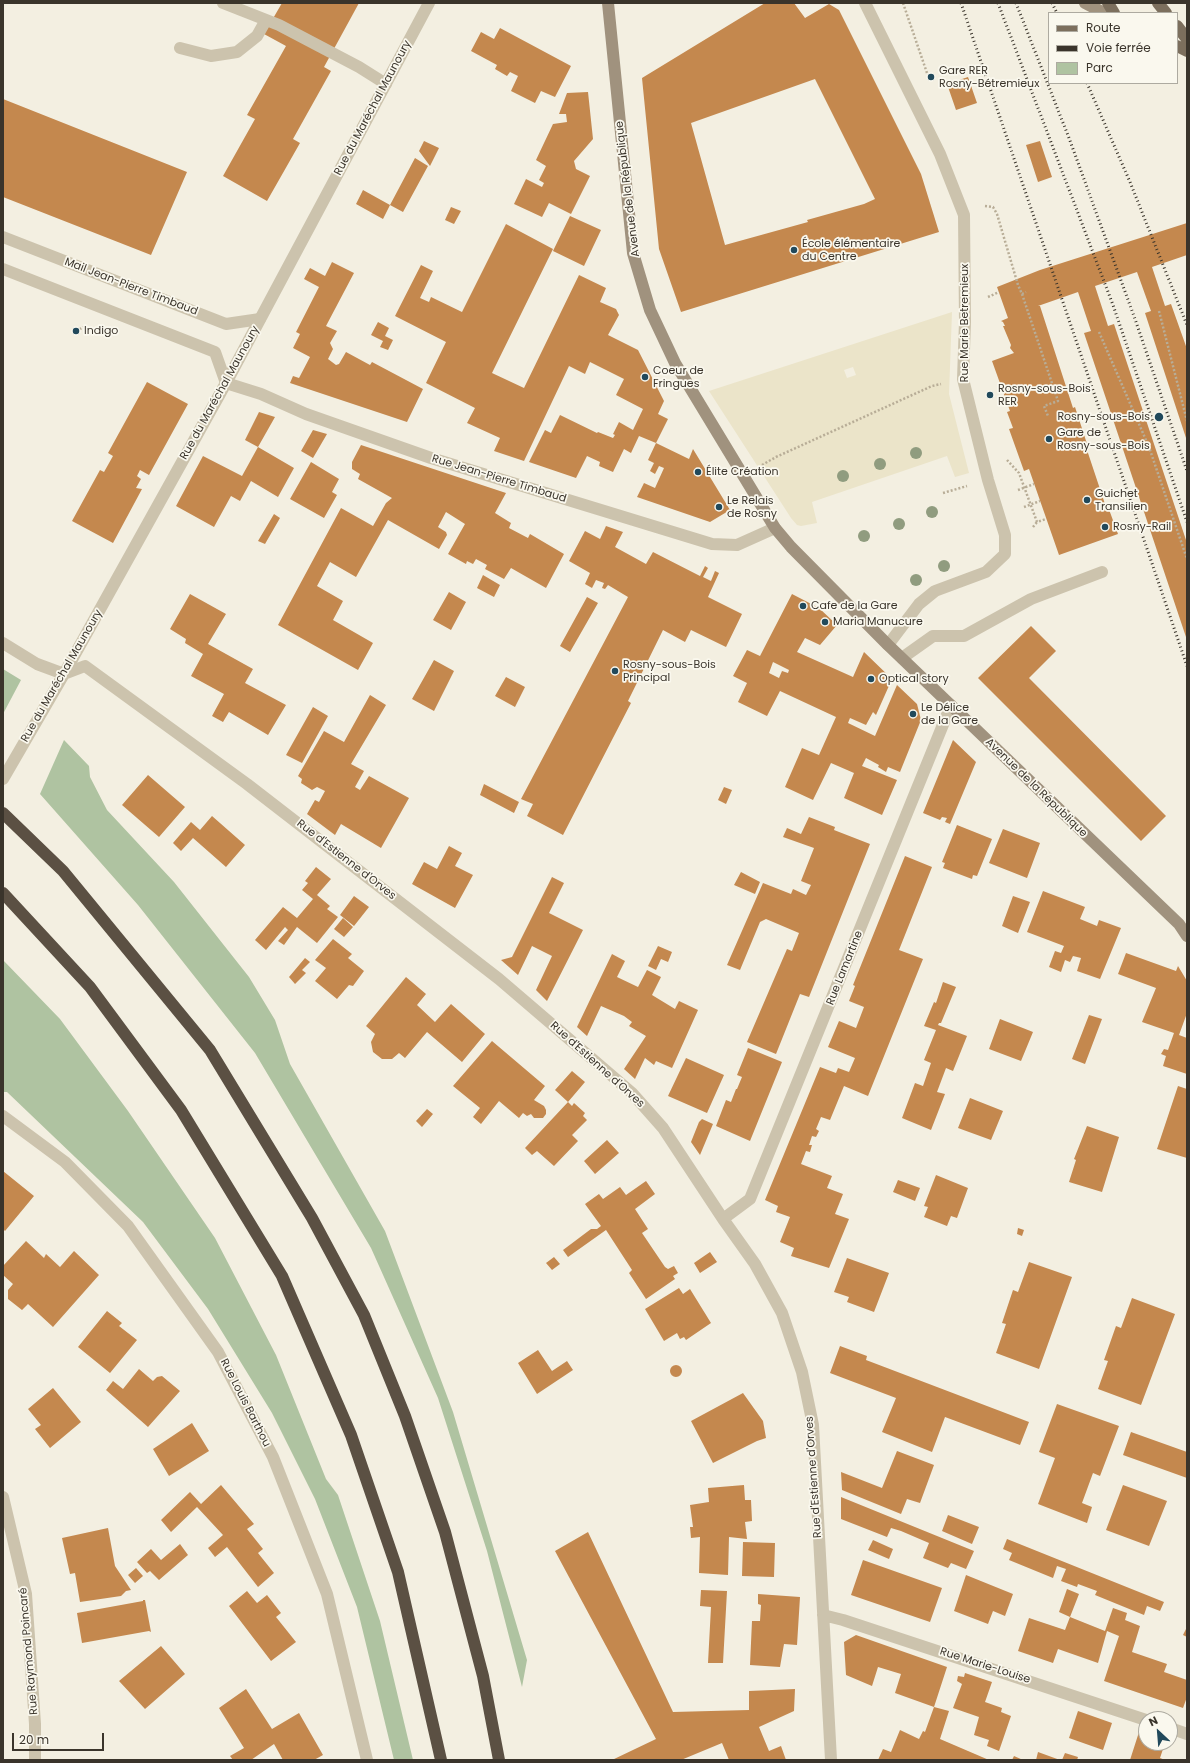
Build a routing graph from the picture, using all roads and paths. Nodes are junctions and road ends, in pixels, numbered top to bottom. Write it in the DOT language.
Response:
graph roads {
  1 [pos="223,3"];
  2 [pos="429,3"];
  3 [pos="608,3"];
  4 [pos="865,3"];
  5 [pos="904,3"];
  6 [pos="1085,3"];
  7 [pos="1108,3"];
  8 [pos="1158,3"];
  9 [pos="1102,12"];
  10 [pos="1113,12"];
  11 [pos="1165,12"];
  12 [pos="266,20"];
  13 [pos="1178,27"];
  14 [pos="1187,39"];
  15 [pos="1178,46"];
  16 [pos="180,48"];
  17 [pos="1187,51"];
  18 [pos="921,57"];
  19 [pos="386,84"];
  20 [pos="980,209"];
  21 [pos="3,237"];
  22 [pos="3,269"];
  23 [pos="999,292"];
  24 [pos="1026,292"];
  25 [pos="1022,294"];
  26 [pos="988,297"];
  27 [pos="1159,311"];
  28 [pos="260,319"];
  29 [pos="1098,332"];
  30 [pos="226,383"];
  31 [pos="942,384"];
  32 [pos="1048,416"];
  33 [pos="1187,421"];
  34 [pos="1006,460"];
  35 [pos="758,467"];
  36 [pos="1034,484"];
  37 [pos="1024,488"];
  38 [pos="1018,490"];
  39 [pos="1040,501"];
  40 [pos="1031,505"];
  41 [pos="1024,508"];
  42 [pos="1046,519"];
  43 [pos="1038,522"];
  44 [pos="1033,527"];
  45 [pos="775,528"];
  46 [pos="1187,559"];
  47 [pos="1102,572"];
  48 [pos="3,643"];
  49 [pos="888,645"];
  50 [pos="902,658"];
  51 [pos="64,674"];
  52 [pos="951,705"];
  53 [pos="3,779"];
  54 [pos="3,813"];
  55 [pos="3,893"];
  56 [pos="1187,936"];
  57 [pos="3,1116"];
  58 [pos="723,1219"];
  59 [pos="3,1497"];
  60 [pos="823,1615"];
  61 [pos="1138,1717"];
  62 [pos="35,1760"];
  63 [pos="367,1760"];
  64 [pos="441,1760"];
  65 [pos="499,1760"];
  66 [pos="831,1760"];
  1 -- 12 [label="street"];
  2 -- 19 [label="street, Rue du Maréchal Maunoury"];
  3 -- 45 [label="street, Avenue de la République"];
  4 -- 49 [label="street, Rue Marie Betremieux"];
  5 -- 18 [label="path"];
  6 -- 9 [label="street"];
  7 -- 10 [label="main road"];
  8 -- 11 [label="main road"];
  12 -- 16 [label="street"];
  12 -- 19 [label="street"];
  13 -- 14 [label="main road"];
  15 -- 17 [label="main road"];
  19 -- 28 [label="street, Rue du Maréchal Maunoury"];
  20 -- 25 [label="path"];
  21 -- 28 [label="street, Mail Jean-Pierre Timbaud"];
  22 -- 30 [label="street"];
  23 -- 26 [label="path"];
  24 -- 25 [label="path"];
  25 -- 32 [label="path"];
  27 -- 33 [label="path"];
  28 -- 30 [label="street, Rue du Maréchal Maunoury"];
  29 -- 46 [label="path"];
  30 -- 45 [label="street, Rue Jean-Pierre Timbaud"];
  30 -- 51 [label="street, Rue du Maréchal Maunoury"];
  31 -- 35 [label="path"];
  34 -- 37 [label="path"];
  36 -- 37 [label="path"];
  37 -- 38 [label="path"];
  37 -- 40 [label="path"];
  39 -- 40 [label="path"];
  40 -- 41 [label="path"];
  40 -- 43 [label="path"];
  42 -- 43 [label="path"];
  43 -- 44 [label="path"];
  45 -- 49 [label="street, Avenue de la République"];
  47 -- 50 [label="street"];
  48 -- 51 [label="street"];
  49 -- 50 [label="street, Avenue de la République"];
  50 -- 52 [label="street, Avenue de la République"];
  51 -- 53 [label="street, Rue du Maréchal Maunoury"];
  51 -- 58 [label="street, Rue d'Estienne d'Orves"];
  52 -- 56 [label="street, Avenue de la République"];
  52 -- 58 [label="street, Rue Lamartine"];
  54 -- 65 [label="highway"];
  55 -- 64 [label="highway"];
  57 -- 63 [label="street, Rue Louis Barthou"];
  58 -- 60 [label="street, Rue d'Estienne d'Orves"];
  59 -- 62 [label="street, Rue Raymond Poincaré"];
  60 -- 61 [label="street, Rue Marie-Louise"];
  60 -- 66 [label="street, Rue d'Estienne d'Orves"];
}
